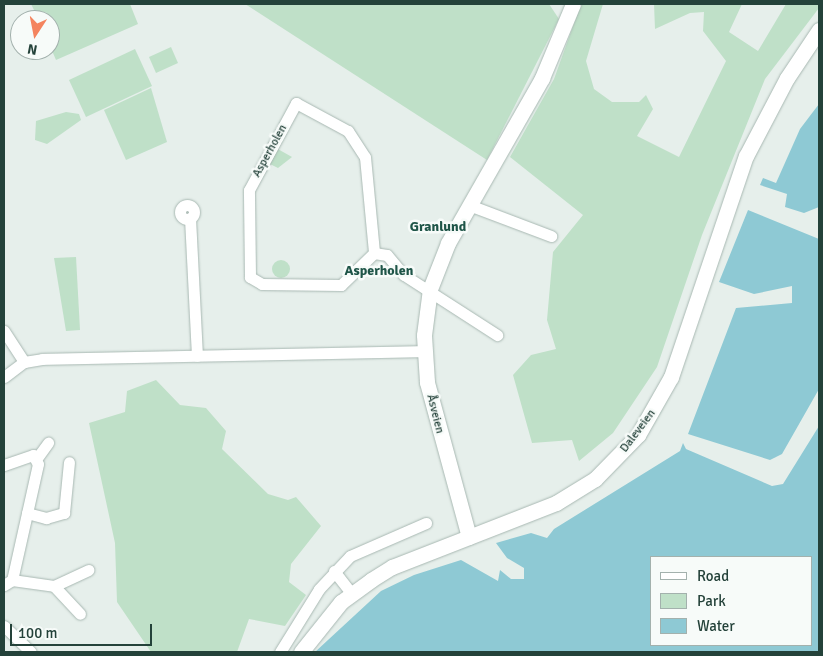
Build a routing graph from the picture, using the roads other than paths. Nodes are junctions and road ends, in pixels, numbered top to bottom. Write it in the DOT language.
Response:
graph roads {
  1 [pos="573,4"];
  2 [pos="819,30"];
  3 [pos="469,205"];
  4 [pos="190,218"];
  5 [pos="551,236"];
  6 [pos="374,253"];
  7 [pos="430,289"];
  8 [pos="4,332"];
  9 [pos="497,335"];
  10 [pos="424,351"];
  11 [pos="197,356"];
  12 [pos="24,362"];
  13 [pos="4,376"];
  14 [pos="48,443"];
  15 [pos="37,458"];
  16 [pos="69,462"];
  17 [pos="4,465"];
  18 [pos="27,513"];
  19 [pos="426,524"];
  20 [pos="469,537"];
  21 [pos="88,570"];
  22 [pos="334,571"];
  23 [pos="8,583"];
  24 [pos="54,586"];
  25 [pos="351,594"];
  26 [pos="80,614"];
  27 [pos="4,626"];
  28 [pos="31,652"];
  29 [pos="280,652"];
  30 [pos="301,652"];
  1 -- 3 [label="main road, Åsveien"];
  2 -- 20 [label="main road, Daleveien"];
  3 -- 5 [label="street"];
  3 -- 7 [label="main road, Åsveien"];
  4 -- 11 [label="street"];
  6 -- 6 [label="street, Asperholen"];
  6 -- 7 [label="street"];
  7 -- 9 [label="street"];
  7 -- 10 [label="main road, Åsveien"];
  8 -- 12 [label="street"];
  10 -- 11 [label="street"];
  10 -- 20 [label="main road, Åsveien"];
  11 -- 12 [label="street"];
  12 -- 13 [label="street"];
  14 -- 15 [label="street"];
  15 -- 17 [label="street"];
  15 -- 18 [label="street"];
  16 -- 18 [label="street"];
  18 -- 23 [label="street"];
  19 -- 22 [label="street"];
  20 -- 25 [label="main road, Daleveien"];
  21 -- 24 [label="street"];
  22 -- 25 [label="street"];
  22 -- 29 [label="street"];
  23 -- 24 [label="street"];
  24 -- 26 [label="street"];
  25 -- 30 [label="main road, Daleveien"];
  27 -- 28 [label="street"];
}
